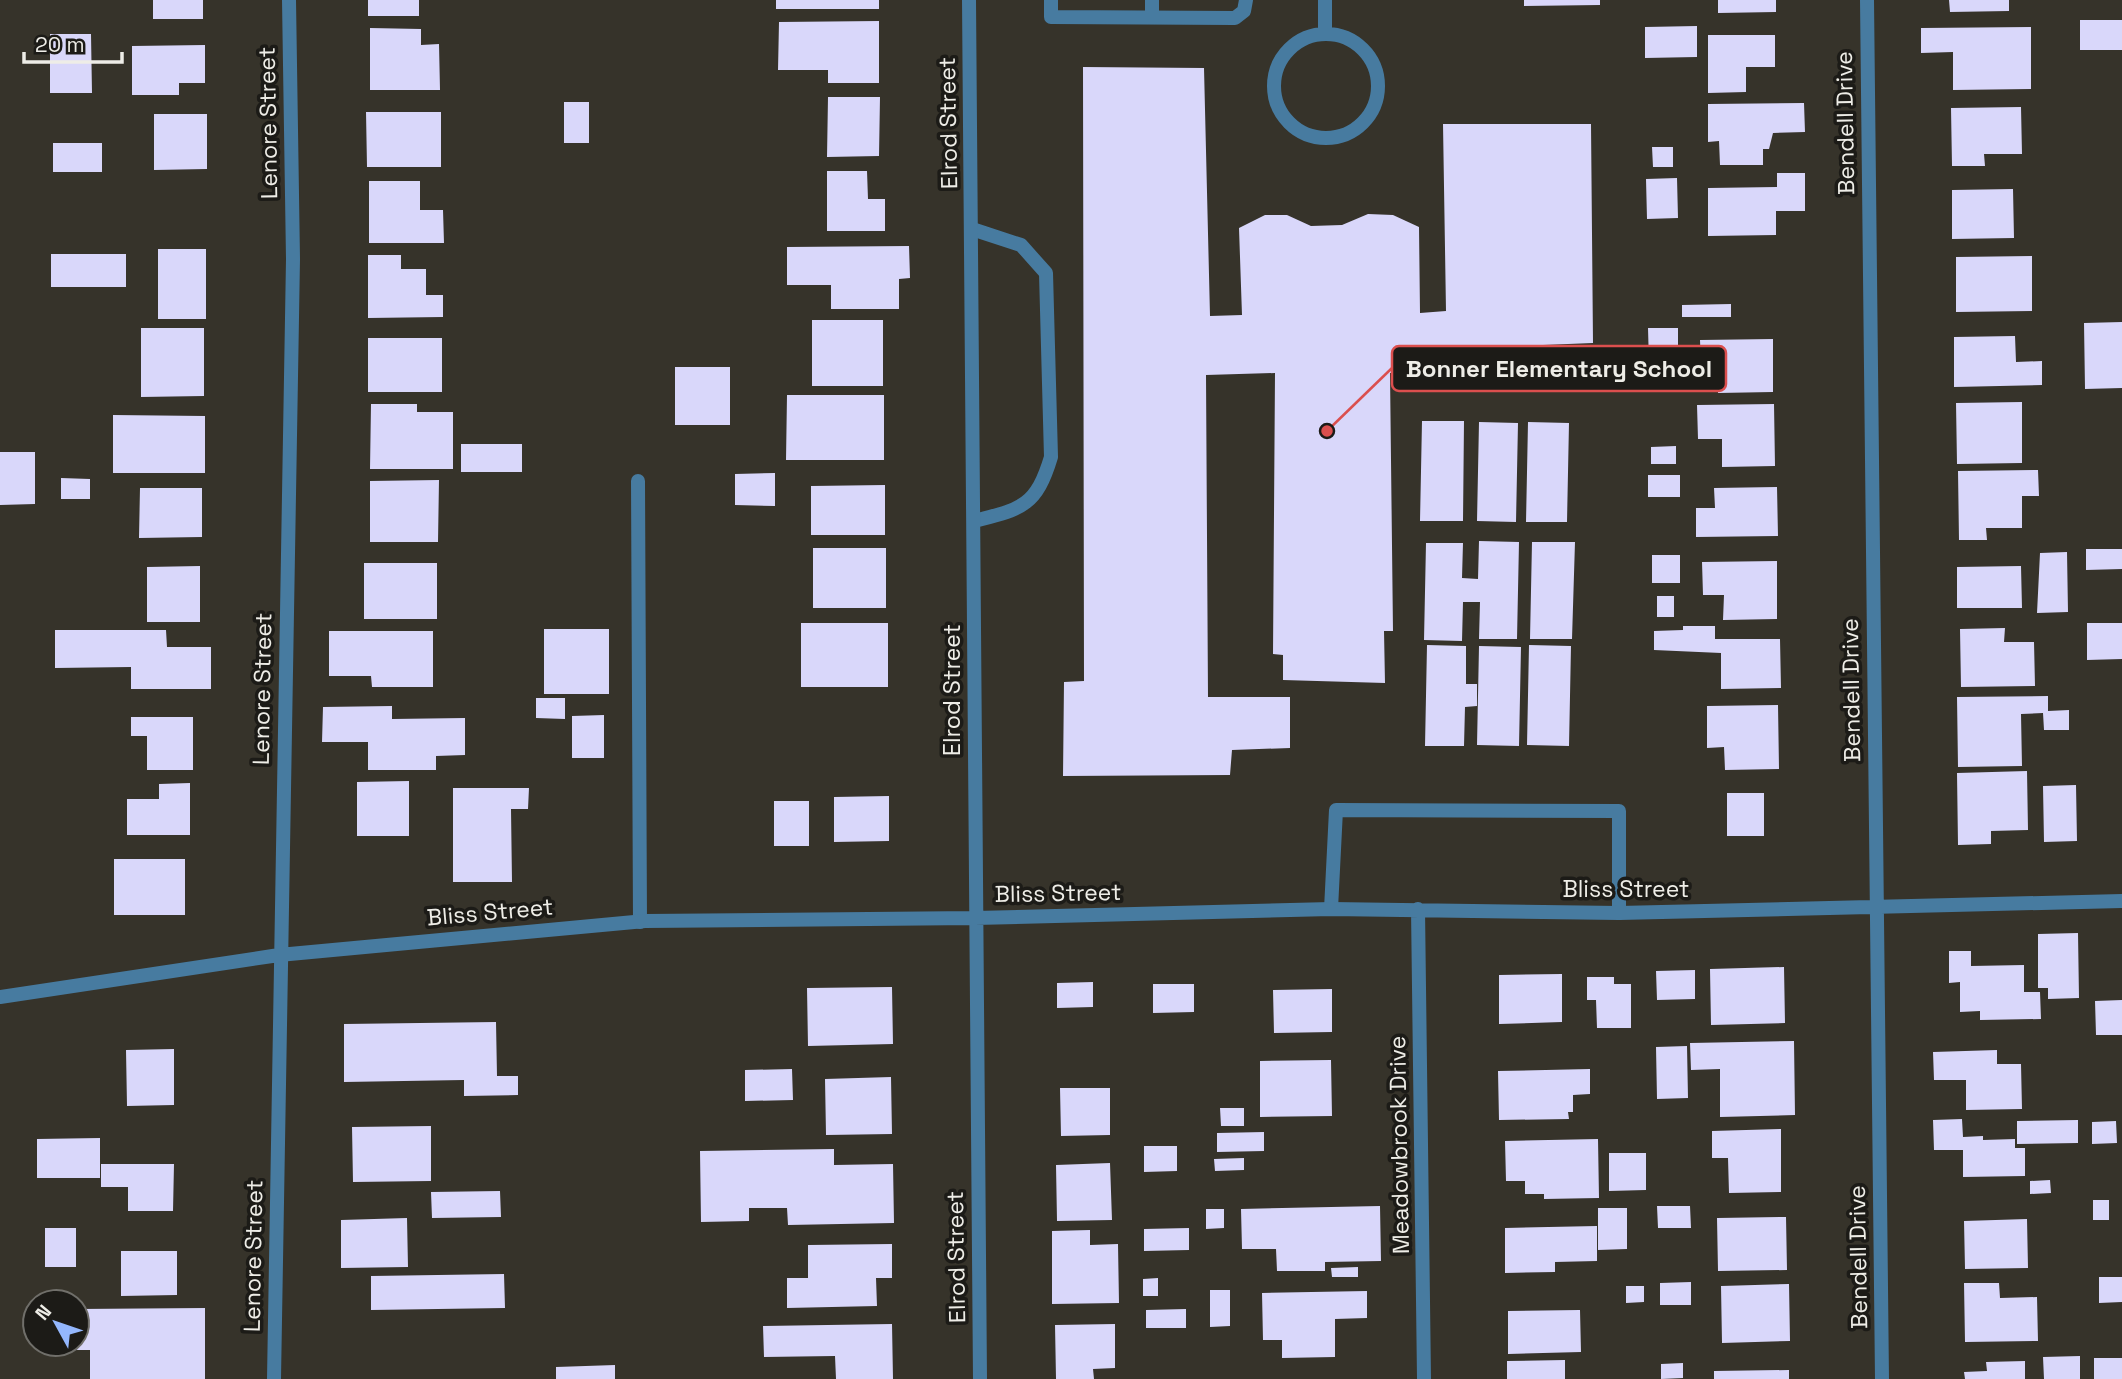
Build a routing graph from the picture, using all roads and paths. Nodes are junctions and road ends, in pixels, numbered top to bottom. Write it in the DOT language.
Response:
graph roads {
  1 [pos="289,0"];
  2 [pos="969,0"];
  3 [pos="1051,0"];
  4 [pos="1152,0"];
  5 [pos="1246,0"];
  6 [pos="1325,0"];
  7 [pos="1867,0"];
  8 [pos="1152,17"];
  9 [pos="1325,34"];
  10 [pos="972,229"];
  11 [pos="638,481"];
  12 [pos="974,521"];
  13 [pos="2122,901"];
  14 [pos="1331,909"];
  15 [pos="1418,909"];
  16 [pos="1875,909"];
  17 [pos="1619,913"];
  18 [pos="975,918"];
  19 [pos="640,922"];
  20 [pos="279,955"];
  21 [pos="0,997"];
  22 [pos="274,1379"];
  23 [pos="980,1379"];
  24 [pos="1424,1379"];
  25 [pos="1882,1379"];
  1 -- 20 [label="street, Lenore Street"];
  2 -- 10 [label="street, Elrod Street"];
  3 -- 8 [label="street"];
  4 -- 8 [label="street"];
  5 -- 8 [label="street"];
  6 -- 9 [label="street"];
  7 -- 16 [label="street, Bendell Drive"];
  9 -- 9 [label="street"];
  10 -- 12 [label="street, Elrod Street"];
  10 -- 12 [label="street"];
  11 -- 19 [label="street"];
  12 -- 18 [label="street, Elrod Street"];
  13 -- 16 [label="street, Bliss Street"];
  14 -- 15 [label="street, Bliss Street"];
  14 -- 17 [label="street"];
  14 -- 18 [label="street, Bliss Street"];
  15 -- 17 [label="street, Bliss Street"];
  15 -- 24 [label="street, Meadowbrook Drive"];
  16 -- 17 [label="street, Bliss Street"];
  16 -- 25 [label="street, Bendell Drive"];
  18 -- 19 [label="street, Bliss Street"];
  18 -- 23 [label="street, Elrod Street"];
  19 -- 20 [label="street, Bliss Street"];
  20 -- 21 [label="street, Bliss Street"];
  20 -- 22 [label="street, Lenore Street"];
}
